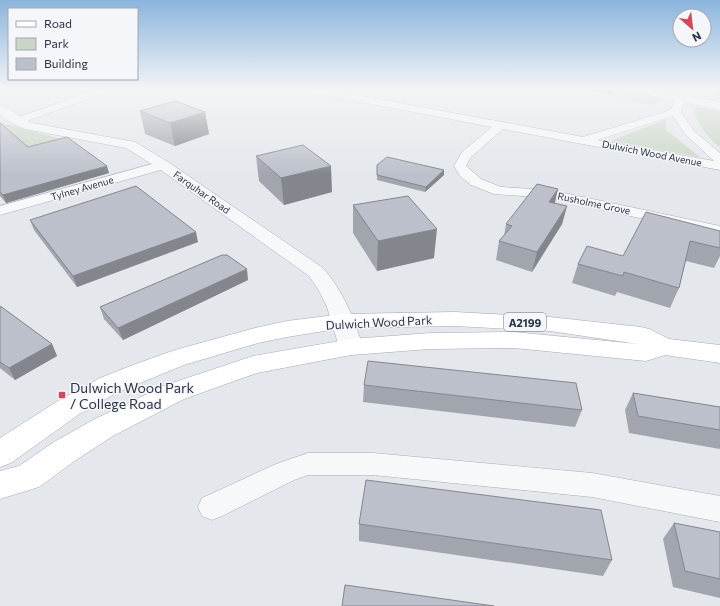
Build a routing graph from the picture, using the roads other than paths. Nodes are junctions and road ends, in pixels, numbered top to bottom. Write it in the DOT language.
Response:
graph roads {
  1 [pos="12,117"];
  2 [pos="27,117"];
  3 [pos="456,117"];
  4 [pos="659,117"];
  5 [pos="679,117"];
  6 [pos="17,121"];
  7 [pos="501,126"];
  8 [pos="584,140"];
  9 [pos="720,160"];
  10 [pos="163,165"];
  11 [pos="720,166"];
  12 [pos="0,211"];
  13 [pos="720,231"];
  14 [pos="343,321"];
  15 [pos="351,347"];
  16 [pos="664,347"];
  17 [pos="720,354"];
  18 [pos="0,454"];
  19 [pos="0,485"];
  20 [pos="212,507"];
  21 [pos="720,509"];
  1 -- 6 [label="street, Farquhar Road"];
  2 -- 6 [label="street"];
  3 -- 7 [label="street, Dulwich Wood Avenue"];
  4 -- 8 [label="street, Dulwich Wood Avenue"];
  5 -- 9 [label="street, Dulwich Wood Avenue"];
  6 -- 10 [label="street, Farquhar Road"];
  7 -- 8 [label="street, Dulwich Wood Avenue"];
  7 -- 13 [label="street, Rusholme Grove"];
  8 -- 11 [label="street, Dulwich Wood Avenue"];
  10 -- 12 [label="street, Tylney Avenue"];
  10 -- 14 [label="street, Farquhar Road"];
  14 -- 15 [label="street, Farquhar Road"];
  14 -- 16 [label="main road, Dulwich Wood Park / A2199"];
  14 -- 18 [label="main road, Dulwich Wood Park / A2199"];
  15 -- 16 [label="main road, Dulwich Wood Park / A2199"];
  15 -- 19 [label="main road, Dulwich Wood Park / A2199"];
  16 -- 17 [label="main road, Dulwich Wood Park / A2199"];
  20 -- 21 [label="street"];
}
